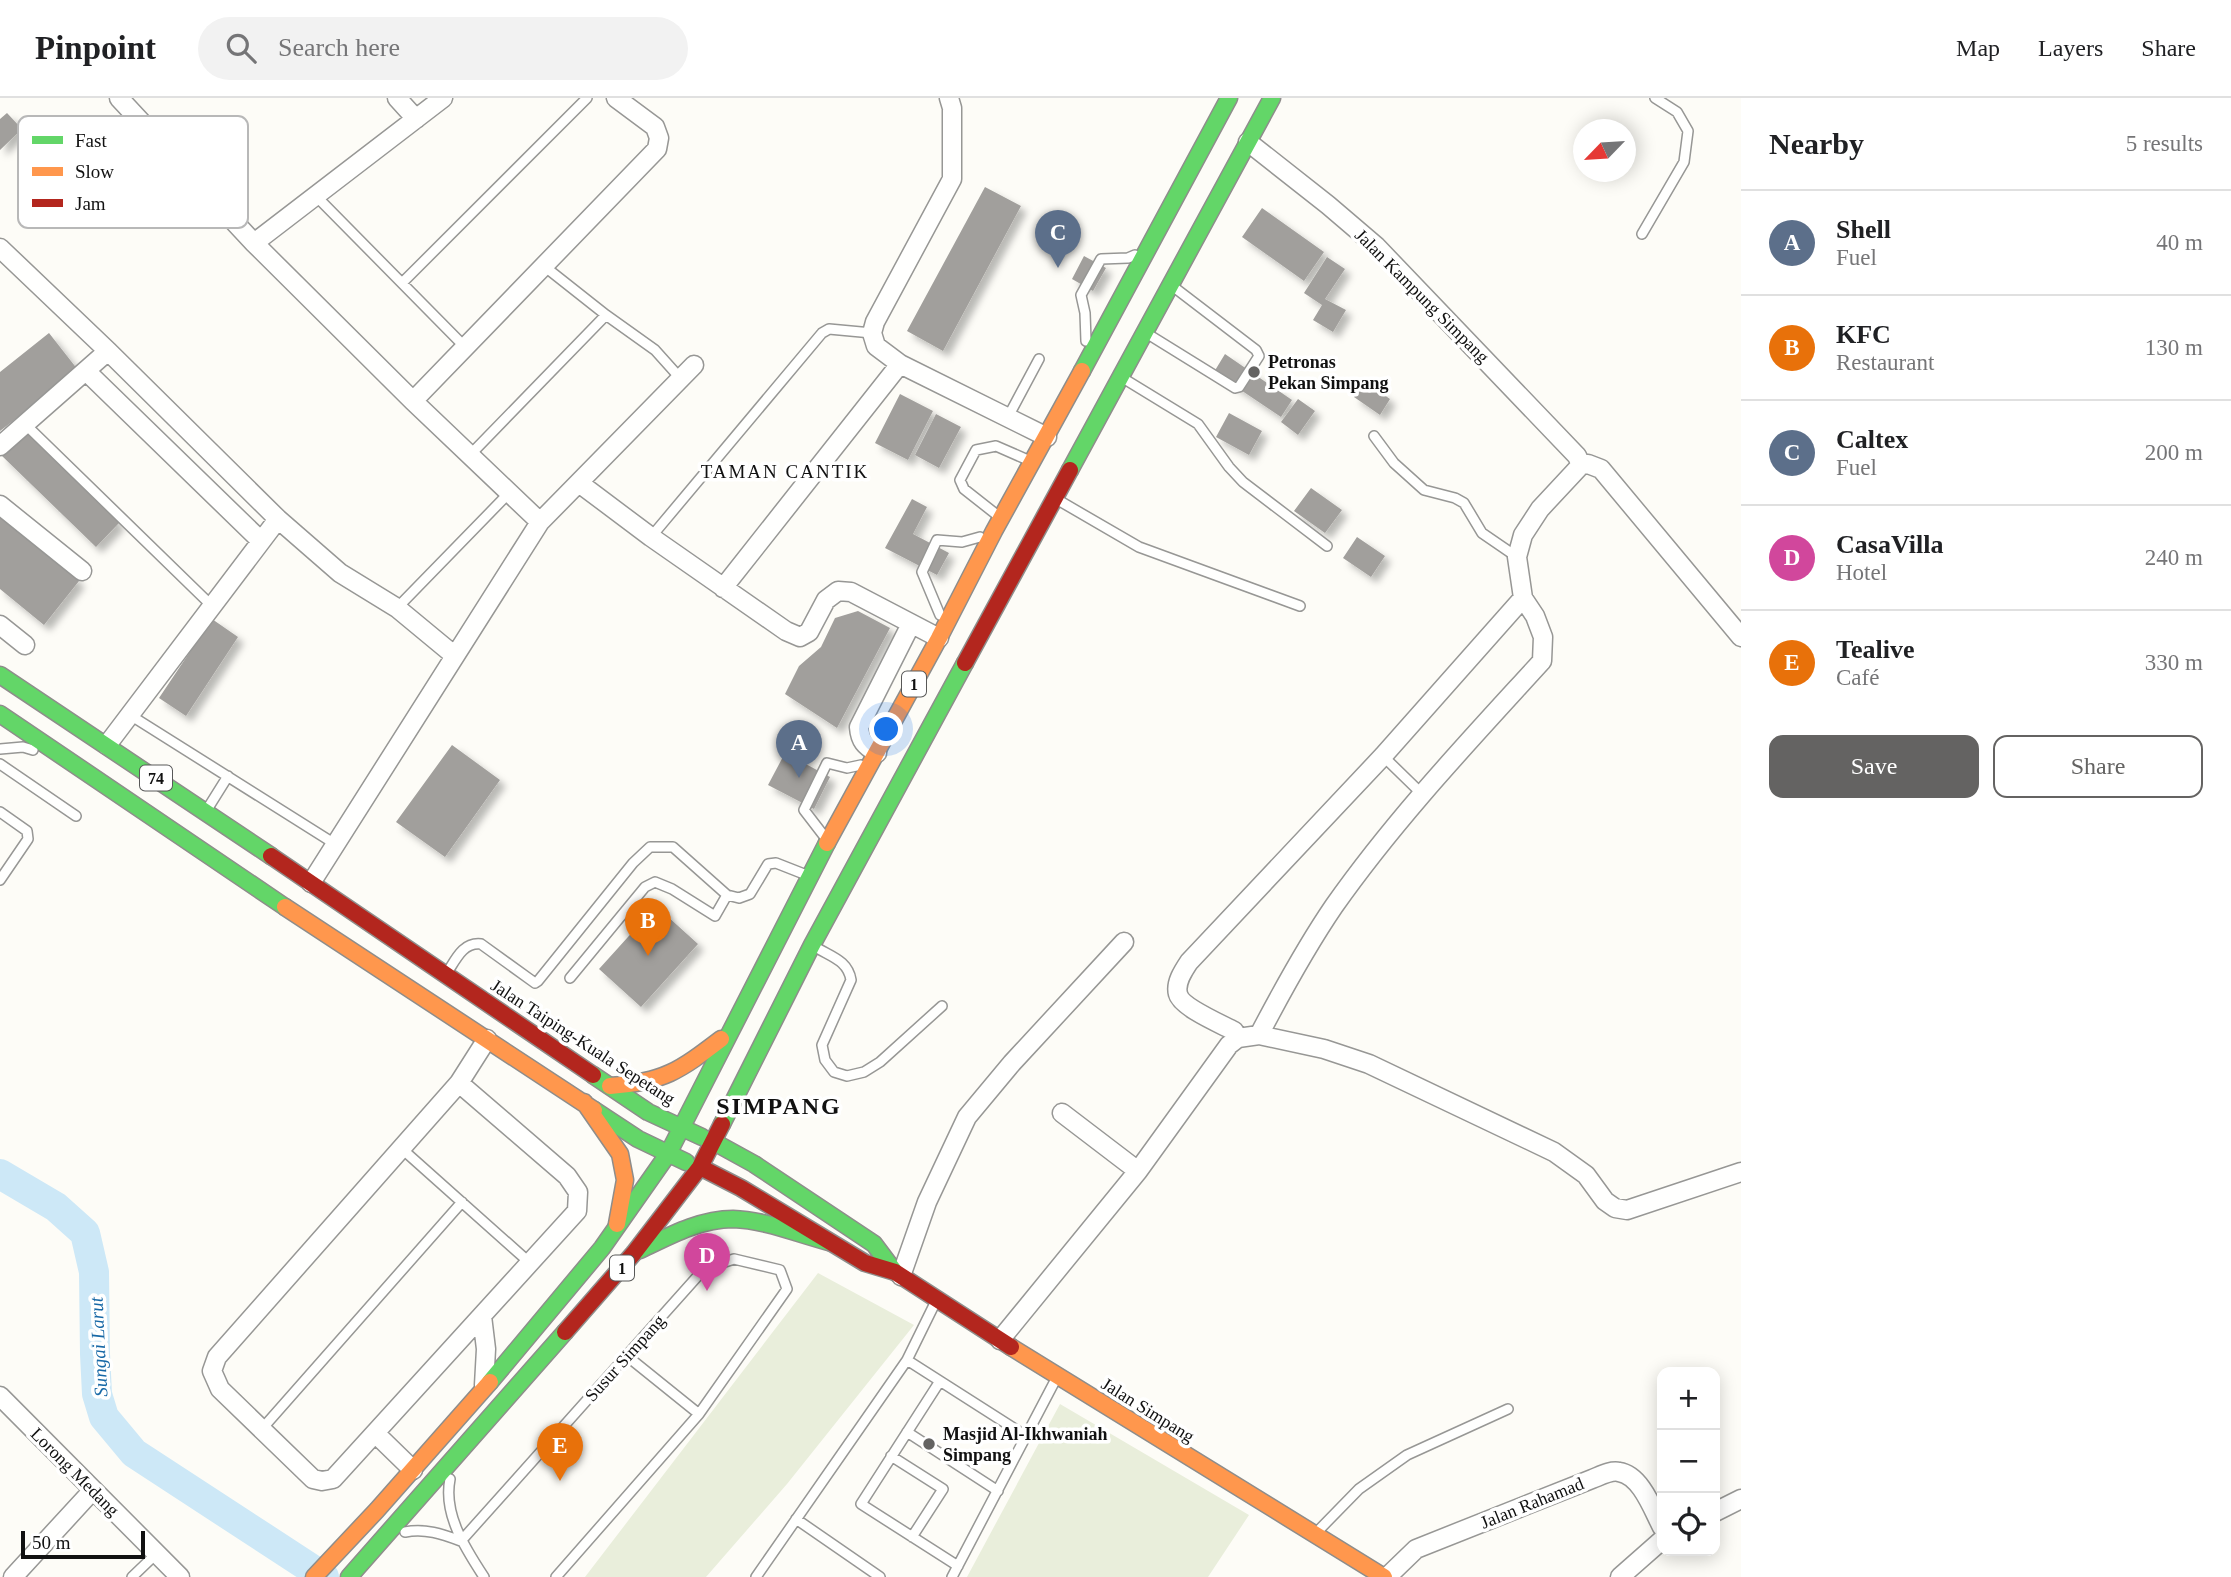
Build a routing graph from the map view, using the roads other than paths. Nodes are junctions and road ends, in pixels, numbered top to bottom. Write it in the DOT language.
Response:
graph roads {
  1 [pos="119,98"];
  2 [pos="397,98"];
  3 [pos="443,98"];
  4 [pos="587,98"];
  5 [pos="616,98"];
  6 [pos="949,98"];
  7 [pos="1655,98"];
  8 [pos="1271,99"];
  9 [pos="1238,105"];
  10 [pos="136,116"];
  11 [pos="416,119"];
  12 [pos="1248,142"];
  13 [pos="1194,162"];
  14 [pos="1225,185"];
  15 [pos="315,195"];
  16 [pos="240,228"];
  17 [pos="1642,233"];
  18 [pos="254,243"];
  19 [pos="0,248"];
  20 [pos="1149,248"];
  21 [pos="544,266"];
  22 [pos="401,283"];
  23 [pos="1171,285"];
  24 [pos="606,315"];
  25 [pos="1145,332"];
  26 [pos="872,333"];
  27 [pos="465,347"];
  28 [pos="108,351"];
  29 [pos="1039,359"];
  30 [pos="900,364"];
  31 [pos="1087,364"];
  32 [pos="694,365"];
  33 [pos="86,371"];
  34 [pos="1121,377"];
  35 [pos="681,379"];
  36 [pos="413,401"];
  37 [pos="1008,417"];
  38 [pos="24,424"];
  39 [pos="1047,436"];
  40 [pos="1374,436"];
  41 [pos="0,446"];
  42 [pos="470,455"];
  43 [pos="1033,462"];
  44 [pos="1581,465"];
  45 [pos="579,483"];
  46 [pos="509,493"];
  47 [pos="1055,498"];
  48 [pos="0,505"];
  49 [pos="278,519"];
  50 [pos="540,522"];
  51 [pos="997,524"];
  52 [pos="652,537"];
  53 [pos="261,541"];
  54 [pos="1327,546"];
  55 [pos="1517,557"];
  56 [pos="82,571"];
  57 [pos="723,588"];
  58 [pos="1523,598"];
  59 [pos="212,606"];
  60 [pos="1300,606"];
  61 [pos="397,608"];
  62 [pos="911,624"];
  63 [pos="0,625"];
  64 [pos="942,632"];
  65 [pos="1741,637"];
  66 [pos="25,645"];
  67 [pos="455,656"];
  68 [pos="0,675"];
  69 [pos="0,714"];
  70 [pos="130,715"];
  71 [pos="107,745"];
  72 [pos="0,749"];
  73 [pos="1382,756"];
  74 [pos="875,757"];
  75 [pos="69,761"];
  76 [pos="0,764"];
  77 [pos="228,776"];
  78 [pos="1422,794"];
  79 [pos="206,811"];
  80 [pos="0,812"];
  81 [pos="75,816"];
  82 [pos="335,844"];
  83 [pos="827,847"];
  84 [pos="809,876"];
  85 [pos="0,880"];
  86 [pos="311,883"];
  87 [pos="727,895"];
  88 [pos="1124,942"];
  89 [pos="812,946"];
  90 [pos="445,975"];
  91 [pos="570,978"];
  92 [pos="942,1006"];
  93 [pos="730,1032"];
  94 [pos="1259,1035"];
  95 [pos="1238,1038"];
  96 [pos="486,1039"];
  97 [pos="459,1083"];
  98 [pos="610,1086"];
  99 [pos="584,1102"];
  100 [pos="1062,1113"];
  101 [pos="681,1127"];
  102 [pos="714,1142"];
  103 [pos="401,1148"];
  104 [pos="668,1154"];
  105 [pos="700,1167"];
  106 [pos="1138,1171"];
  107 [pos="1741,1172"];
  108 [pos="462,1202"];
  109 [pos="615,1233"];
  110 [pos="829,1242"];
  111 [pos="634,1253"];
  112 [pos="530,1263"];
  113 [pos="898,1274"];
  114 [pos="936,1299"];
  115 [pos="482,1316"];
  116 [pos="1000,1340"];
  117 [pos="627,1356"];
  118 [pos="907,1360"];
  119 [pos="1057,1377"];
  120 [pos="940,1381"];
  121 [pos="484,1389"];
  122 [pos="0,1396"];
  123 [pos="1508,1409"];
  124 [pos="699,1414"];
  125 [pos="261,1430"];
  126 [pos="907,1432"];
  127 [pos="375,1433"];
  128 [pos="1026,1436"];
  129 [pos="460,1454"];
  130 [pos="891,1456"];
  131 [pos="413,1470"];
  132 [pos="92,1491"];
  133 [pos="998,1491"];
  134 [pos="1741,1499"];
  135 [pos="1720,1510"];
  136 [pos="1657,1518"];
  137 [pos="796,1519"];
  138 [pos="388,1535"];
  139 [pos="1314,1535"];
  140 [pos="912,1537"];
  141 [pos="461,1541"];
  142 [pos="1657,1544"];
  143 [pos="157,1553"];
  144 [pos="958,1566"];
  145 [pos="1378,1575"];
  146 [pos="12,1577"];
  147 [pos="132,1577"];
  148 [pos="180,1577"];
  149 [pos="314,1577"];
  150 [pos="349,1577"];
  151 [pos="484,1577"];
  152 [pos="556,1577"];
  153 [pos="756,1577"];
  154 [pos="880,1577"];
  155 [pos="952,1577"];
  156 [pos="1620,1577"];
  1 -- 10 [label="street"];
  2 -- 11 [label="street"];
  3 -- 11 [label="street"];
  4 -- 22 [label="lane"];
  5 -- 21 [label="street"];
  6 -- 26 [label="street"];
  7 -- 17 [label="lane"];
  8 -- 9 [label="main road"];
  8 -- 12 [label="main road, 1"];
  9 -- 13 [label="main road, 1"];
  11 -- 15 [label="street"];
  12 -- 14 [label="main road, 1"];
  12 -- 44 [label="street, Jalan Kampung Simpang"];
  13 -- 14 [label="main road"];
  13 -- 20 [label="main road, 1"];
  14 -- 23 [label="main road, 1"];
  15 -- 18 [label="street"];
  15 -- 22 [label="lane"];
  16 -- 18 [label="street"];
  18 -- 36 [label="street"];
  19 -- 28 [label="street"];
  20 -- 31 [label="main road, 1"];
  20 -- 31 [label="lane"];
  21 -- 24 [label="lane"];
  21 -- 27 [label="street"];
  22 -- 27 [label="lane"];
  23 -- 25 [label="main road, 1"];
  23 -- 25 [label="lane"];
  24 -- 35 [label="lane"];
  24 -- 42 [label="lane"];
  25 -- 34 [label="main road, 1"];
  26 -- 30 [label="street"];
  26 -- 52 [label="lane"];
  27 -- 36 [label="street"];
  28 -- 33 [label="street"];
  28 -- 49 [label="street"];
  29 -- 37 [label="lane"];
  30 -- 37 [label="street"];
  30 -- 57 [label="street"];
  31 -- 39 [label="main road, 1"];
  32 -- 35 [label="street"];
  33 -- 38 [label="street"];
  33 -- 53 [label="street"];
  34 -- 47 [label="main road, 1"];
  34 -- 54 [label="lane"];
  35 -- 45 [label="street"];
  36 -- 42 [label="street"];
  37 -- 39 [label="street"];
  38 -- 41 [label="street"];
  38 -- 59 [label="lane"];
  39 -- 43 [label="main road, 1"];
  40 -- 55 [label="lane"];
  42 -- 46 [label="street"];
  43 -- 51 [label="main road, 1"];
  43 -- 51 [label="lane"];
  44 -- 55 [label="street"];
  44 -- 65 [label="street"];
  45 -- 50 [label="street"];
  45 -- 52 [label="street"];
  46 -- 50 [label="street"];
  46 -- 61 [label="lane"];
  47 -- 60 [label="lane"];
  47 -- 89 [label="main road, 1"];
  48 -- 56 [label="street"];
  49 -- 53 [label="street"];
  49 -- 61 [label="street"];
  50 -- 67 [label="street"];
  51 -- 64 [label="main road, 1"];
  51 -- 64 [label="lane"];
  52 -- 57 [label="street"];
  53 -- 59 [label="street"];
  55 -- 58 [label="street"];
  57 -- 62 [label="street"];
  58 -- 73 [label="street"];
  58 -- 78 [label="street"];
  59 -- 70 [label="street"];
  61 -- 67 [label="street"];
  62 -- 64 [label="street"];
  62 -- 74 [label="street"];
  63 -- 66 [label="street"];
  64 -- 74 [label="main road, 1"];
  67 -- 82 [label="street"];
  68 -- 71 [label="main road, Jalan Taiping-Kuala Sepetang / 74"];
  69 -- 75 [label="main road, 74"];
  70 -- 71 [label="street"];
  70 -- 77 [label="lane"];
  71 -- 79 [label="main road, Jalan Taiping-Kuala Sepetang / 74"];
  72 -- 75 [label="lane"];
  73 -- 78 [label="lane"];
  73 -- 95 [label="street"];
  74 -- 83 [label="main road, 1"];
  74 -- 83 [label="lane"];
  75 -- 96 [label="main road, 74"];
  76 -- 81 [label="lane"];
  77 -- 79 [label="lane"];
  77 -- 82 [label="lane"];
  78 -- 94 [label="street"];
  79 -- 86 [label="main road, Jalan Taiping-Kuala Sepetang / 74"];
  80 -- 85 [label="lane"];
  82 -- 86 [label="street"];
  83 -- 84 [label="main road, 1"];
  84 -- 87 [label="lane"];
  84 -- 93 [label="main road, 1"];
  86 -- 90 [label="main road, Jalan Taiping-Kuala Sepetang / 74"];
  87 -- 90 [label="lane"];
  87 -- 91 [label="lane"];
  88 -- 113 [label="street"];
  89 -- 92 [label="lane"];
  89 -- 102 [label="main road, 1"];
  90 -- 98 [label="main road, Jalan Taiping-Kuala Sepetang / 74"];
  93 -- 98 [label="main road"];
  93 -- 101 [label="main road, 1"];
  94 -- 95 [label="street"];
  94 -- 107 [label="street"];
  95 -- 106 [label="street"];
  96 -- 97 [label="street"];
  96 -- 99 [label="main road, 74"];
  97 -- 103 [label="street"];
  97 -- 112 [label="street"];
  98 -- 101 [label="main road, Jalan Taiping-Kuala Sepetang / 74"];
  99 -- 104 [label="main road, 74"];
  99 -- 109 [label="main road"];
  100 -- 106 [label="street"];
  101 -- 102 [label="main road, Jalan Taiping-Kuala Sepetang / 74"];
  101 -- 104 [label="main road, 1"];
  102 -- 105 [label="main road, 1"];
  102 -- 113 [label="main road, Jalan Taiping-Kuala Sepetang / 74"];
  103 -- 108 [label="lane"];
  103 -- 125 [label="street"];
  104 -- 105 [label="main road, 74"];
  104 -- 109 [label="main road, 1"];
  105 -- 110 [label="main road, 74"];
  105 -- 111 [label="main road, 1"];
  106 -- 116 [label="street"];
  108 -- 112 [label="lane"];
  108 -- 125 [label="lane"];
  109 -- 121 [label="main road, 1"];
  110 -- 111 [label="main road"];
  110 -- 113 [label="main road, 74"];
  111 -- 129 [label="main road, 1"];
  112 -- 115 [label="street"];
  113 -- 114 [label="main road, Jalan Simpang / 74"];
  114 -- 116 [label="main road, Jalan Simpang / 74"];
  114 -- 118 [label="lane"];
  115 -- 121 [label="street"];
  115 -- 127 [label="street"];
  116 -- 119 [label="main road, Jalan Simpang / 74"];
  117 -- 124 [label="lane"];
  117 -- 124 [label="lane, Susur Simpang"];
  117 -- 141 [label="lane, Susur Simpang"];
  118 -- 120 [label="lane"];
  118 -- 137 [label="lane"];
  119 -- 128 [label="lane"];
  119 -- 139 [label="main road, Jalan Simpang / 74"];
  120 -- 126 [label="lane"];
  120 -- 128 [label="lane"];
  121 -- 131 [label="main road, 1"];
  122 -- 132 [label="street, Lorong Medang"];
  123 -- 139 [label="lane"];
  124 -- 152 [label="lane"];
  125 -- 127 [label="street"];
  126 -- 130 [label="lane"];
  126 -- 133 [label="lane"];
  127 -- 131 [label="street"];
  128 -- 133 [label="lane"];
  129 -- 138 [label="main road, 1"];
  129 -- 141 [label="lane"];
  130 -- 140 [label="lane"];
  130 -- 140 [label="lane"];
  131 -- 149 [label="main road, 1"];
  132 -- 143 [label="street, Lorong Medang"];
  132 -- 146 [label="street"];
  133 -- 144 [label="lane"];
  134 -- 135 [label="street"];
  136 -- 145 [label="street, Jalan Rahamad"];
  137 -- 153 [label="lane"];
  137 -- 154 [label="lane"];
  138 -- 141 [label="lane"];
  138 -- 150 [label="main road, 1"];
  139 -- 145 [label="main road, Jalan Simpang / 74"];
  140 -- 144 [label="lane"];
  141 -- 151 [label="lane"];
  142 -- 156 [label="street"];
  143 -- 147 [label="lane"];
  143 -- 148 [label="street, Lorong Medang"];
  144 -- 155 [label="lane"];
}
